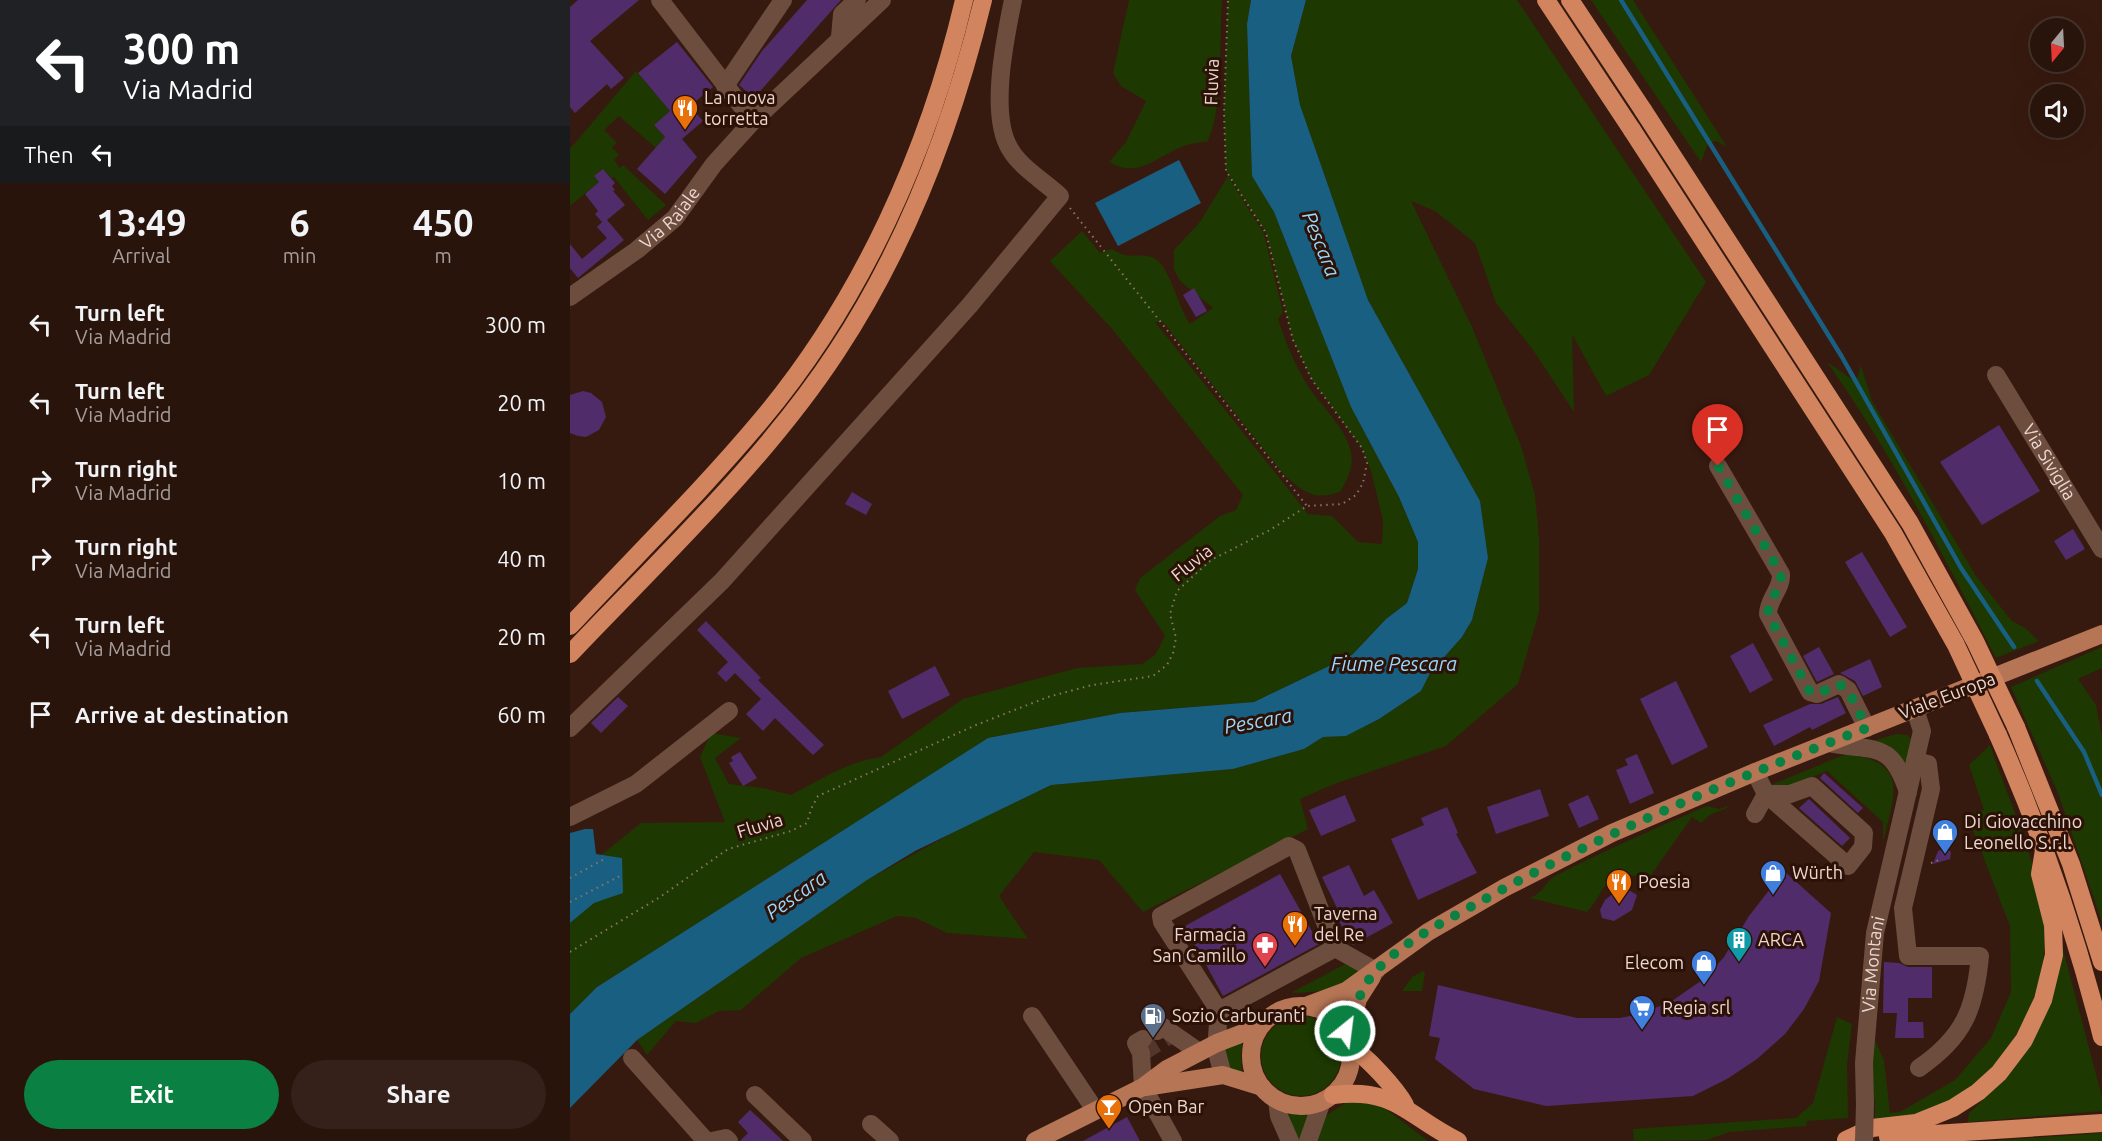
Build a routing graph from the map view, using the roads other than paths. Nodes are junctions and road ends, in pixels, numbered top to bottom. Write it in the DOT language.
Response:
graph roads {
  1 [pos="660,0"];
  2 [pos="783,0"];
  3 [pos="857,0"];
  4 [pos="882,0"];
  5 [pos="964,0"];
  6 [pos="983,0"];
  7 [pos="1013,0"];
  8 [pos="1546,0"];
  9 [pos="1570,0"];
  10 [pos="840,37"];
  11 [pos="725,86"];
  12 [pos="753,122"];
  13 [pos="572,291"];
  14 [pos="1996,375"];
  15 [pos="1718,466"];
  16 [pos="2102,549"];
  17 [pos="570,626"];
  18 [pos="2102,634"];
  19 [pos="570,654"];
  20 [pos="1915,709"];
  21 [pos="729,711"];
  22 [pos="570,728"];
  23 [pos="1867,728"];
  24 [pos="1828,743"];
  25 [pos="1915,761"];
  26 [pos="1755,772"];
  27 [pos="1908,792"];
  28 [pos="1766,794"];
  29 [pos="1755,814"];
  30 [pos="570,817"];
  31 [pos="2044,850"];
  32 [pos="1335,948"];
  33 [pos="2102,962"];
  34 [pos="1376,971"];
  35 [pos="1306,1006"];
  36 [pos="1220,1011"];
  37 [pos="1032,1016"];
  38 [pos="1259,1027"];
  39 [pos="2102,1037"];
  40 [pos="1349,1042"];
  41 [pos="1217,1043"];
  42 [pos="1199,1052"];
  43 [pos="632,1058"];
  44 [pos="1919,1068"];
  45 [pos="1223,1075"];
  46 [pos="1143,1087"];
  47 [pos="1262,1087"];
  48 [pos="755,1095"];
  49 [pos="1328,1098"];
  50 [pos="1277,1100"];
  51 [pos="1406,1107"];
  52 [pos="1095,1110"];
  53 [pos="2102,1123"];
  54 [pos="871,1124"];
  55 [pos="1846,1140"];
  56 [pos="1880,1140"];
  57 [pos="706,1141"];
  58 [pos="712,1141"];
  59 [pos="729,1141"];
  60 [pos="803,1141"];
  61 [pos="890,1141"];
  62 [pos="1035,1141"];
  63 [pos="1173,1141"];
  64 [pos="1290,1141"];
  65 [pos="1308,1141"];
  66 [pos="1458,1141"];
  67 [pos="1837,1141"];
  1 -- 11 [label="street"];
  2 -- 11 [label="street"];
  3 -- 10 [label="street"];
  4 -- 10 [label="street, Via Raiale"];
  5 -- 17 [label="highway"];
  6 -- 19 [label="highway"];
  7 -- 22 [label="street"];
  8 -- 31 [label="highway, bridge"];
  9 -- 33 [label="highway, bridge"];
  10 -- 12 [label="street, Via Raiale"];
  11 -- 12 [label="street"];
  12 -- 13 [label="street, Via Raiale"];
  14 -- 16 [label="street, Via Siviglia"];
  15 -- 23 [label="street"];
  18 -- 20 [label="main road, Viale Europa"];
  20 -- 23 [label="main road, Viale Europa"];
  20 -- 25 [label="street, Via Montani"];
  21 -- 30 [label="street"];
  23 -- 24 [label="main road, Viale Europa"];
  24 -- 26 [label="main road, Viale Europa"];
  24 -- 27 [label="street"];
  25 -- 27 [label="street, Via Montani"];
  25 -- 44 [label="street"];
  26 -- 28 [label="street"];
  26 -- 34 [label="main road, Viale Europa"];
  27 -- 56 [label="street, Via Montani, bridge"];
  28 -- 28 [label="street"];
  28 -- 29 [label="street"];
  31 -- 39 [label="highway"];
  31 -- 55 [label="highway"];
  32 -- 34 [label="street"];
  32 -- 36 [label="street"];
  32 -- 36 [label="street"];
  34 -- 35 [label="main road, Viale Europa"];
  34 -- 40 [label="main road, Viale Europa"];
  35 -- 38 [label="main road"];
  35 -- 40 [label="main road"];
  36 -- 41 [label="street"];
  37 -- 52 [label="street"];
  38 -- 41 [label="main road"];
  38 -- 47 [label="main road"];
  40 -- 49 [label="main road"];
  40 -- 51 [label="highway"];
  41 -- 42 [label="main road"];
  41 -- 45 [label="street"];
  42 -- 46 [label="main road"];
  42 -- 46 [label="street"];
  43 -- 57 [label="street"];
  45 -- 46 [label="main road"];
  45 -- 47 [label="main road"];
  46 -- 52 [label="main road"];
  46 -- 63 [label="street"];
  47 -- 50 [label="main road"];
  48 -- 60 [label="street"];
  49 -- 50 [label="main road"];
  49 -- 51 [label="highway"];
  49 -- 65 [label="street"];
  50 -- 64 [label="street"];
  51 -- 66 [label="highway"];
  52 -- 62 [label="main road"];
  53 -- 56 [label="highway"];
  54 -- 61 [label="street"];
  55 -- 56 [label="highway"];
  55 -- 67 [label="highway"];
  58 -- 59 [label="street"];
}
